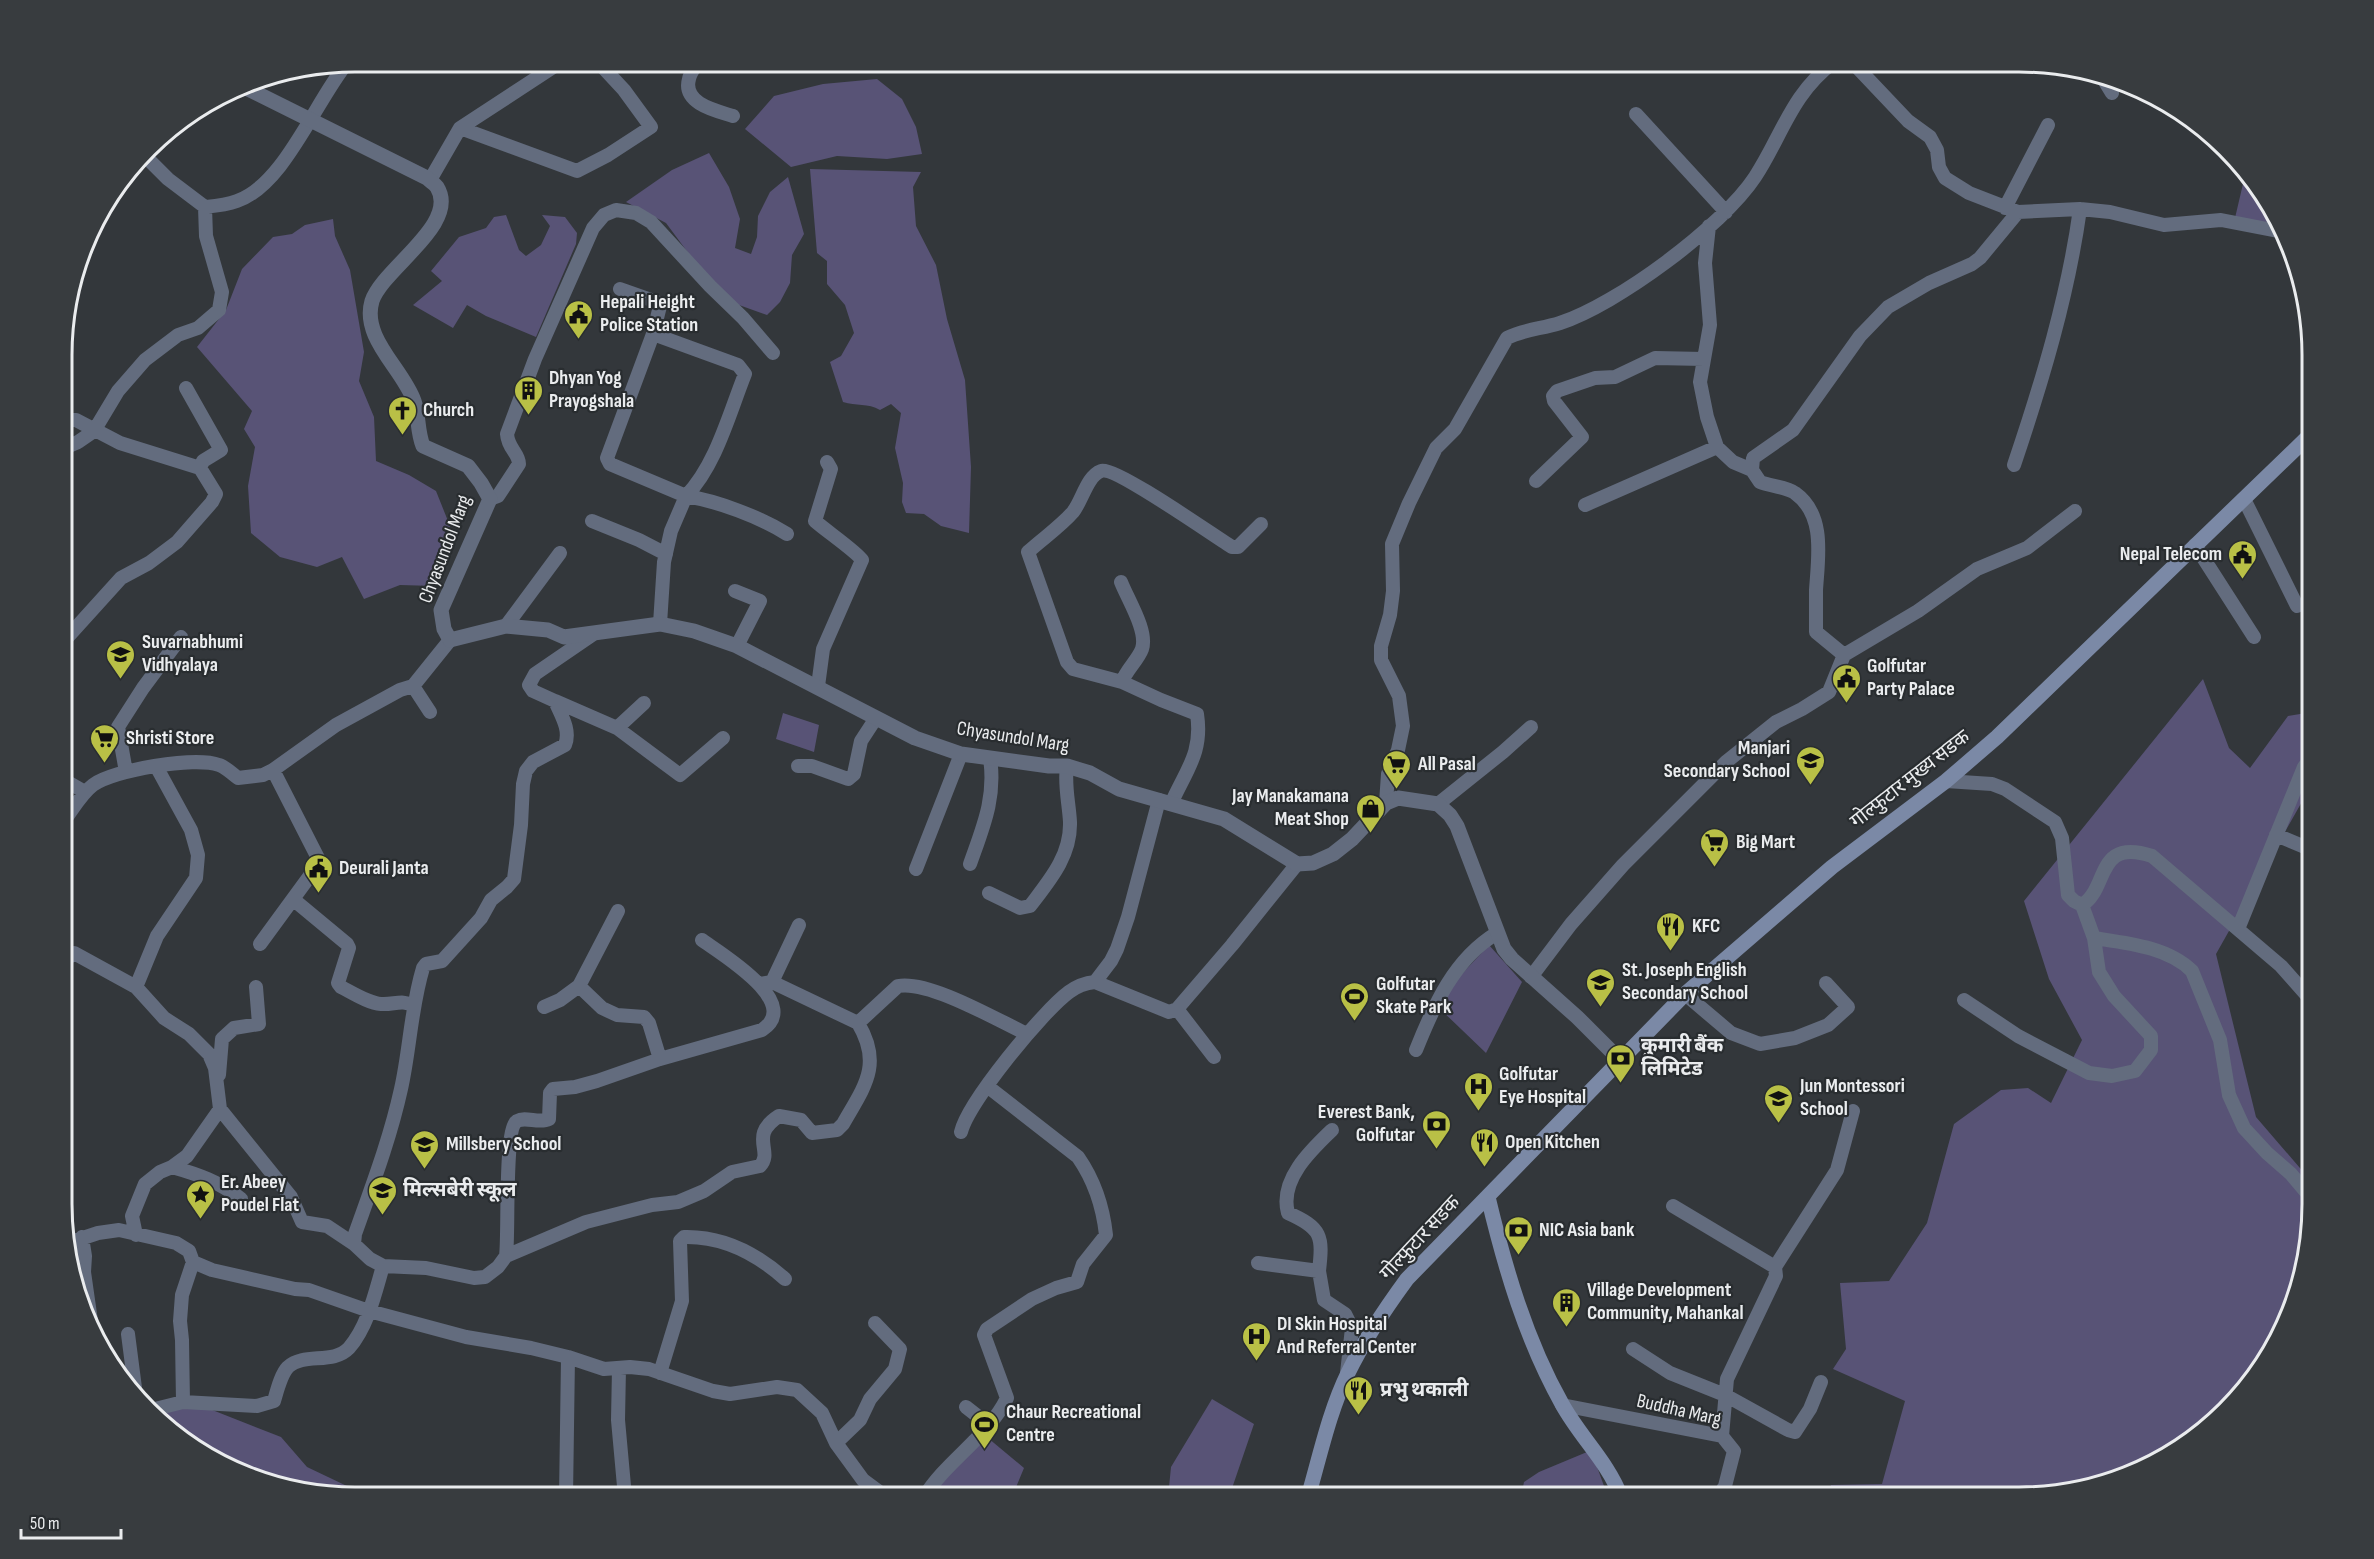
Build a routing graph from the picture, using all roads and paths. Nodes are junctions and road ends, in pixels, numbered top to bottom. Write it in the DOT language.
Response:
graph roads {
  1 [pos="546,72"];
  2 [pos="607,72"];
  3 [pos="693,72"];
  4 [pos="1820,72"];
  5 [pos="1862,72"];
  6 [pos="339,73"];
  7 [pos="2108,86"];
  8 [pos="252,92"];
  9 [pos="2112,93"];
  10 [pos="1636,114"];
  11 [pos="733,116"];
  12 [pos="309,119"];
  13 [pos="2048,125"];
  14 [pos="460,128"];
  15 [pos="150,160"];
  16 [pos="430,180"];
  17 [pos="205,207"];
  18 [pos="2080,209"];
  19 [pos="2012,210"];
  20 [pos="1726,212"];
  21 [pos="1709,226"];
  22 [pos="2273,230"];
  23 [pos="621,289"];
  24 [pos="653,334"];
  25 [pos="773,353"];
  26 [pos="1704,359"];
  27 [pos="186,388"];
  28 [pos="72,420"];
  29 [pos="94,431"];
  30 [pos="2302,443"];
  31 [pos="72,445"];
  32 [pos="1717,447"];
  33 [pos="827,462"];
  34 [pos="2014,465"];
  35 [pos="200,468"];
  36 [pos="1752,470"];
  37 [pos="1536,481"];
  38 [pos="686,496"];
  39 [pos="490,499"];
  40 [pos="2244,499"];
  41 [pos="1585,505"];
  42 [pos="2075,511"];
  43 [pos="592,521"];
  44 [pos="1261,524"];
  45 [pos="787,534"];
  46 [pos="2195,545"];
  47 [pos="560,553"];
  48 [pos="666,554"];
  49 [pos="1121,582"];
  50 [pos="735,591"];
  51 [pos="2297,606"];
  52 [pos="660,624"];
  53 [pos="506,626"];
  54 [pos="72,632"];
  55 [pos="592,635"];
  56 [pos="181,637"];
  57 [pos="2254,637"];
  58 [pos="450,640"];
  59 [pos="737,646"];
  60 [pos="1844,655"];
  61 [pos="1122,681"];
  62 [pos="413,686"];
  63 [pos="818,686"];
  64 [pos="555,701"];
  65 [pos="644,703"];
  66 [pos="430,712"];
  67 [pos="876,718"];
  68 [pos="1531,726"];
  69 [pos="617,728"];
  70 [pos="723,738"];
  71 [pos="961,754"];
  72 [pos="990,758"];
  73 [pos="156,766"];
  74 [pos="798,766"];
  75 [pos="1068,766"];
  76 [pos="273,770"];
  77 [pos="126,772"];
  78 [pos="2302,772"];
  79 [pos="1946,781"];
  80 [pos="72,785"];
  81 [pos="85,792"];
  82 [pos="1165,802"];
  83 [pos="1386,803"];
  84 [pos="1438,804"];
  85 [pos="72,810"];
  86 [pos="2276,835"];
  87 [pos="2302,846"];
  88 [pos="970,864"];
  89 [pos="1297,864"];
  90 [pos="916,868"];
  91 [pos="989,893"];
  92 [pos="294,900"];
  93 [pos="2082,904"];
  94 [pos="618,911"];
  95 [pos="799,925"];
  96 [pos="2238,929"];
  97 [pos="1497,933"];
  98 [pos="2094,938"];
  99 [pos="702,940"];
  100 [pos="260,944"];
  101 [pos="72,955"];
  102 [pos="1531,977"];
  103 [pos="1095,982"];
  104 [pos="766,983"];
  105 [pos="1826,983"];
  106 [pos="579,986"];
  107 [pos="136,987"];
  108 [pos="256,987"];
  109 [pos="2302,990"];
  110 [pos="1685,994"];
  111 [pos="1964,1000"];
  112 [pos="414,1006"];
  113 [pos="544,1007"];
  114 [pos="1177,1009"];
  115 [pos="858,1023"];
  116 [pos="1027,1034"];
  117 [pos="1416,1050"];
  118 [pos="1214,1057"];
  119 [pos="660,1059"];
  120 [pos="1621,1061"];
  121 [pos="987,1086"];
  122 [pos="218,1089"];
  123 [pos="220,1109"];
  124 [pos="1853,1111"];
  125 [pos="1332,1130"];
  126 [pos="961,1132"];
  127 [pos="1531,1153"];
  128 [pos="172,1167"];
  129 [pos="2302,1187"];
  130 [pos="1488,1197"];
  131 [pos="241,1199"];
  132 [pos="1673,1206"];
  133 [pos="136,1235"];
  134 [pos="82,1237"];
  135 [pos="74,1240"];
  136 [pos="354,1244"];
  137 [pos="506,1256"];
  138 [pos="193,1262"];
  139 [pos="1258,1263"];
  140 [pos="383,1266"];
  141 [pos="1775,1267"];
  142 [pos="1319,1271"];
  143 [pos="785,1279"];
  144 [pos="87,1296"];
  145 [pos="369,1311"];
  146 [pos="875,1323"];
  147 [pos="128,1334"];
  148 [pos="1633,1349"];
  149 [pos="568,1357"];
  150 [pos="619,1368"];
  151 [pos="660,1373"];
  152 [pos="1347,1375"];
  153 [pos="134,1381"];
  154 [pos="1821,1382"];
  155 [pos="1725,1395"];
  156 [pos="183,1402"];
  157 [pos="1562,1405"];
  158 [pos="966,1407"];
  159 [pos="159,1408"];
  160 [pos="985,1430"];
  161 [pos="1722,1436"];
  162 [pos="836,1443"];
  163 [pos="566,1487"];
  164 [pos="624,1487"];
  165 [pos="872,1487"];
  166 [pos="933,1487"];
  167 [pos="1311,1487"];
  168 [pos="1617,1487"];
  169 [pos="1724,1487"];
  1 -- 14 [label="street"];
  2 -- 14 [label="street"];
  3 -- 11 [label="street"];
  4 -- 20 [label="street"];
  5 -- 19 [label="street"];
  6 -- 12 [label="street"];
  7 -- 9 [label="street"];
  8 -- 12 [label="street"];
  10 -- 20 [label="street"];
  12 -- 16 [label="street"];
  12 -- 17 [label="street"];
  13 -- 19 [label="street"];
  14 -- 16 [label="street"];
  15 -- 17 [label="street"];
  16 -- 39 [label="street, Chyasundol Marg"];
  17 -- 29 [label="street"];
  18 -- 19 [label="street"];
  18 -- 22 [label="street"];
  18 -- 34 [label="street"];
  19 -- 36 [label="street"];
  20 -- 21 [label="street"];
  21 -- 26 [label="street"];
  21 -- 83 [label="street"];
  23 -- 24 [label="street"];
  24 -- 38 [label="street"];
  24 -- 38 [label="street"];
  25 -- 39 [label="street"];
  26 -- 32 [label="street"];
  26 -- 37 [label="street"];
  27 -- 35 [label="street"];
  28 -- 29 [label="street"];
  29 -- 31 [label="street"];
  29 -- 35 [label="street"];
  30 -- 40 [label="main road, गोल्फुटार मुख्य सडक"];
  32 -- 36 [label="street"];
  32 -- 41 [label="street"];
  33 -- 63 [label="street"];
  35 -- 54 [label="street"];
  36 -- 60 [label="street"];
  38 -- 45 [label="street"];
  38 -- 48 [label="street"];
  39 -- 58 [label="street, Chyasundol Marg"];
  40 -- 46 [label="main road, गोल्फुटार मुख्य सडक"];
  40 -- 51 [label="street"];
  42 -- 60 [label="street"];
  43 -- 48 [label="street"];
  44 -- 61 [label="street"];
  46 -- 57 [label="street"];
  46 -- 79 [label="main road, गोल्फुटार मुख्य सडक"];
  47 -- 53 [label="street"];
  48 -- 52 [label="street"];
  49 -- 61 [label="street"];
  50 -- 59 [label="street"];
  52 -- 55 [label="street, Chyasundol Marg"];
  52 -- 59 [label="street, Chyasundol Marg"];
  53 -- 55 [label="street, Chyasundol Marg"];
  53 -- 58 [label="street, Chyasundol Marg"];
  55 -- 64 [label="street"];
  56 -- 77 [label="street"];
  58 -- 62 [label="street"];
  59 -- 63 [label="street, Chyasundol Marg"];
  60 -- 102 [label="street"];
  61 -- 82 [label="street"];
  62 -- 66 [label="street"];
  62 -- 76 [label="street"];
  63 -- 67 [label="street, Chyasundol Marg"];
  64 -- 69 [label="street"];
  64 -- 112 [label="street"];
  65 -- 69 [label="street"];
  67 -- 71 [label="street, Chyasundol Marg"];
  67 -- 74 [label="street"];
  68 -- 84 [label="street"];
  69 -- 70 [label="street"];
  71 -- 72 [label="street, Chyasundol Marg"];
  71 -- 90 [label="street"];
  72 -- 75 [label="street, Chyasundol Marg"];
  72 -- 88 [label="street"];
  73 -- 76 [label="street"];
  73 -- 77 [label="street"];
  73 -- 107 [label="street"];
  75 -- 82 [label="street, Chyasundol Marg"];
  75 -- 91 [label="street"];
  76 -- 92 [label="street"];
  77 -- 81 [label="street"];
  78 -- 86 [label="street"];
  79 -- 93 [label="street"];
  79 -- 110 [label="main road, गोल्फुटार मुख्य सडक"];
  80 -- 81 [label="street"];
  81 -- 85 [label="street"];
  82 -- 89 [label="street, Chyasundol Marg"];
  82 -- 103 [label="street"];
  83 -- 84 [label="street"];
  83 -- 89 [label="street"];
  84 -- 97 [label="street"];
  86 -- 87 [label="street"];
  86 -- 96 [label="street"];
  89 -- 114 [label="street"];
  92 -- 100 [label="street"];
  92 -- 112 [label="street"];
  93 -- 96 [label="street"];
  93 -- 98 [label="street"];
  94 -- 106 [label="street"];
  95 -- 104 [label="street"];
  96 -- 109 [label="street"];
  97 -- 102 [label="street"];
  97 -- 117 [label="street"];
  98 -- 111 [label="street"];
  98 -- 129 [label="street"];
  99 -- 104 [label="street"];
  101 -- 107 [label="street"];
  102 -- 120 [label="street"];
  103 -- 114 [label="street"];
  103 -- 116 [label="street"];
  104 -- 115 [label="street"];
  104 -- 119 [label="street"];
  105 -- 110 [label="street"];
  106 -- 113 [label="street"];
  106 -- 119 [label="street"];
  107 -- 122 [label="street"];
  108 -- 122 [label="street"];
  110 -- 120 [label="main road, गोल्फुटार मुख्य सडक"];
  112 -- 136 [label="street"];
  114 -- 118 [label="street"];
  115 -- 116 [label="street"];
  115 -- 137 [label="street"];
  116 -- 121 [label="street"];
  119 -- 137 [label="street"];
  120 -- 127 [label="main road, गोल्फुटार मुख्य सडक"];
  121 -- 126 [label="street"];
  121 -- 160 [label="street"];
  122 -- 123 [label="street"];
  123 -- 128 [label="street"];
  123 -- 136 [label="street"];
  124 -- 141 [label="street"];
  125 -- 142 [label="street"];
  127 -- 130 [label="main road, गोल्फुटार सडक"];
  128 -- 131 [label="street"];
  128 -- 133 [label="street"];
  130 -- 152 [label="main road, गोल्फुटार सडक"];
  130 -- 157 [label="main road"];
  132 -- 141 [label="street"];
  133 -- 134 [label="street"];
  133 -- 138 [label="street"];
  134 -- 135 [label="street"];
  134 -- 144 [label="street"];
  136 -- 140 [label="street"];
  137 -- 140 [label="street"];
  138 -- 145 [label="street"];
  138 -- 156 [label="street"];
  139 -- 142 [label="street"];
  140 -- 145 [label="street"];
  141 -- 155 [label="street"];
  142 -- 152 [label="street"];
  143 -- 151 [label="street"];
  145 -- 149 [label="street"];
  145 -- 156 [label="street"];
  146 -- 162 [label="street"];
  147 -- 153 [label="street"];
  148 -- 155 [label="street"];
  149 -- 150 [label="street"];
  149 -- 163 [label="street"];
  150 -- 151 [label="street"];
  150 -- 164 [label="street"];
  151 -- 162 [label="street"];
  152 -- 167 [label="main road, गोल्फुटार सडक"];
  154 -- 155 [label="street"];
  155 -- 161 [label="street"];
  156 -- 159 [label="street"];
  157 -- 161 [label="street, Buddha Marg"];
  157 -- 168 [label="main road"];
  158 -- 160 [label="street"];
  160 -- 166 [label="street"];
  161 -- 169 [label="street, Buddha Marg"];
  162 -- 165 [label="street"];
}
